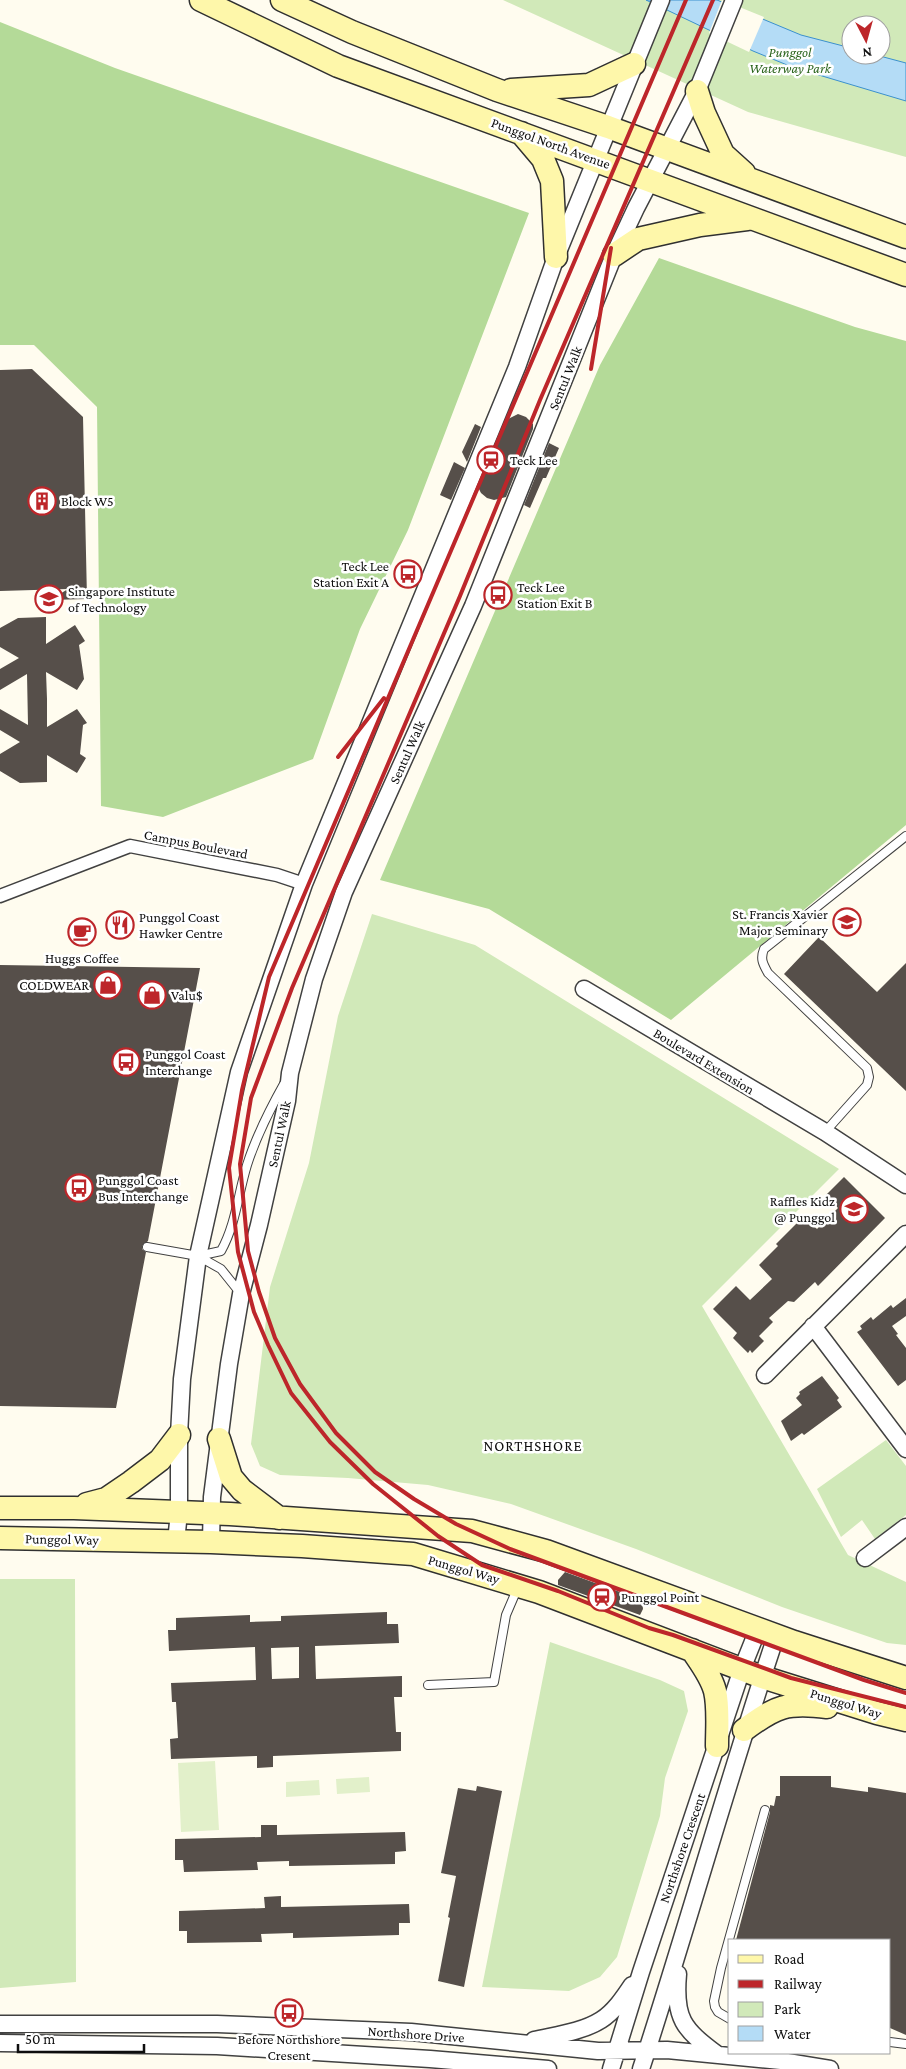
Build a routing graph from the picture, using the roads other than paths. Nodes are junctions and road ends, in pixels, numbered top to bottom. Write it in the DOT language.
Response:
graph roads {
  1 [pos="201,0"];
  2 [pos="282,0"];
  3 [pos="661,0"];
  4 [pos="734,0"];
  5 [pos="634,64"];
  6 [pos="498,90"];
  7 [pos="697,91"];
  8 [pos="608,127"];
  9 [pos="520,131"];
  10 [pos="667,149"];
  11 [pos="595,160"];
  12 [pos="752,179"];
  13 [pos="650,180"];
  14 [pos="750,218"];
  15 [pos="906,237"];
  16 [pos="614,255"];
  17 [pos="556,257"];
  18 [pos="906,275"];
  19 [pos="906,836"];
  20 [pos="304,884"];
  21 [pos="0,896"];
  22 [pos="584,990"];
  23 [pos="290,1073"];
  24 [pos="825,1132"];
  25 [pos="906,1185"];
  26 [pos="906,1234"];
  27 [pos="147,1247"];
  28 [pos="198,1256"];
  29 [pos="241,1294"];
  30 [pos="813,1326"];
  31 [pos="765,1375"];
  32 [pos="180,1435"];
  33 [pos="220,1439"];
  34 [pos="906,1449"];
  35 [pos="0,1508"];
  36 [pos="74,1508"];
  37 [pos="179,1512"];
  38 [pos="211,1513"];
  39 [pos="280,1518"];
  40 [pos="906,1527"];
  41 [pos="0,1538"];
  42 [pos="176,1542"];
  43 [pos="211,1542"];
  44 [pos="865,1558"];
  45 [pos="518,1585"];
  46 [pos="767,1632"];
  47 [pos="692,1650"];
  48 [pos="752,1673"];
  49 [pos="906,1678"];
  50 [pos="428,1685"];
  51 [pos="877,1713"];
  52 [pos="906,1720"];
  53 [pos="744,1730"];
  54 [pos="717,1746"];
  55 [pos="765,1810"];
  56 [pos="682,1938"];
  57 [pos="729,1939"];
  58 [pos="728,1943"];
  59 [pos="640,1972"];
  60 [pos="728,2018"];
  61 [pos="0,2024"];
  62 [pos="0,2042"];
  63 [pos="521,2042"];
  64 [pos="891,2042"];
  65 [pos="906,2044"];
  66 [pos="616,2051"];
  67 [pos="647,2051"];
  68 [pos="718,2056"];
  69 [pos="517,2068"];
  70 [pos="548,2069"];
  71 [pos="611,2069"];
  72 [pos="641,2069"];
  73 [pos="830,2069"];
  1 -- 9 [label="main road, Punggol North Avenue"];
  2 -- 6 [label="main road"];
  3 -- 5 [label="street"];
  4 -- 7 [label="street, Sentul Walk"];
  5 -- 6 [label="main road"];
  5 -- 8 [label="street"];
  6 -- 8 [label="main road"];
  7 -- 10 [label="street, Sentul Walk"];
  7 -- 12 [label="main road"];
  8 -- 10 [label="main road"];
  8 -- 11 [label="street"];
  9 -- 11 [label="main road, Punggol North Avenue"];
  9 -- 17 [label="main road"];
  10 -- 12 [label="main road"];
  10 -- 13 [label="street, Sentul Walk"];
  11 -- 13 [label="main road, Punggol North Avenue"];
  11 -- 17 [label="street"];
  12 -- 15 [label="main road"];
  13 -- 14 [label="main road, Punggol North Avenue"];
  13 -- 16 [label="street, Sentul Walk"];
  14 -- 16 [label="main road"];
  14 -- 18 [label="main road, Punggol North Avenue"];
  16 -- 23 [label="street, Sentul Walk"];
  17 -- 20 [label="street"];
  19 -- 24 [label="lane"];
  20 -- 21 [label="street, Campus Boulevard"];
  20 -- 28 [label="street"];
  22 -- 24 [label="street, Boulevard Extension"];
  23 -- 28 [label="lane"];
  23 -- 29 [label="street, Sentul Walk"];
  24 -- 25 [label="street, Boulevard Extension"];
  26 -- 30 [label="street"];
  27 -- 28 [label="lane"];
  28 -- 29 [label="lane"];
  28 -- 32 [label="street"];
  29 -- 33 [label="street, Sentul Walk"];
  30 -- 31 [label="street"];
  30 -- 34 [label="street"];
  32 -- 36 [label="main road"];
  32 -- 37 [label="street"];
  33 -- 38 [label="street, Sentul Walk"];
  33 -- 39 [label="main road"];
  35 -- 36 [label="main road"];
  36 -- 37 [label="main road"];
  37 -- 38 [label="main road"];
  37 -- 42 [label="street"];
  38 -- 39 [label="main road"];
  38 -- 43 [label="street, Sentul Walk"];
  39 -- 46 [label="main road"];
  40 -- 44 [label="street"];
  41 -- 42 [label="main road, Punggol Way"];
  42 -- 43 [label="main road, Punggol Way"];
  43 -- 45 [label="main road, Punggol Way"];
  45 -- 47 [label="main road, Punggol Way"];
  45 -- 50 [label="lane"];
  46 -- 48 [label="street, Northshore Crescent"];
  46 -- 49 [label="main road"];
  47 -- 48 [label="main road, Punggol Way"];
  47 -- 54 [label="main road"];
  48 -- 51 [label="main road, Punggol Way"];
  48 -- 53 [label="street, Northshore Crescent"];
  48 -- 54 [label="street, Northshore Crescent"];
  51 -- 52 [label="main road, Punggol Way"];
  51 -- 53 [label="main road"];
  53 -- 56 [label="street, Northshore Crescent"];
  54 -- 59 [label="street, Northshore Crescent"];
  55 -- 57 [label="lane"];
  56 -- 67 [label="street, Northshore Crescent"];
  56 -- 68 [label="street"];
  58 -- 60 [label="lane"];
  59 -- 63 [label="street"];
  59 -- 66 [label="street, Northshore Crescent"];
  61 -- 63 [label="street, Northshore Drive"];
  62 -- 69 [label="street, Northshore Drive"];
  63 -- 66 [label="street, Northshore Drive"];
  64 -- 65 [label="lane"];
  66 -- 67 [label="street, Northshore Drive"];
  66 -- 71 [label="street, Northshore Crescent"];
  67 -- 68 [label="street, Northshore Drive"];
  67 -- 72 [label="street, Northshore Crescent"];
  68 -- 73 [label="street, Northshore Drive"];
  69 -- 70 [label="street, Northshore Drive"];
}
